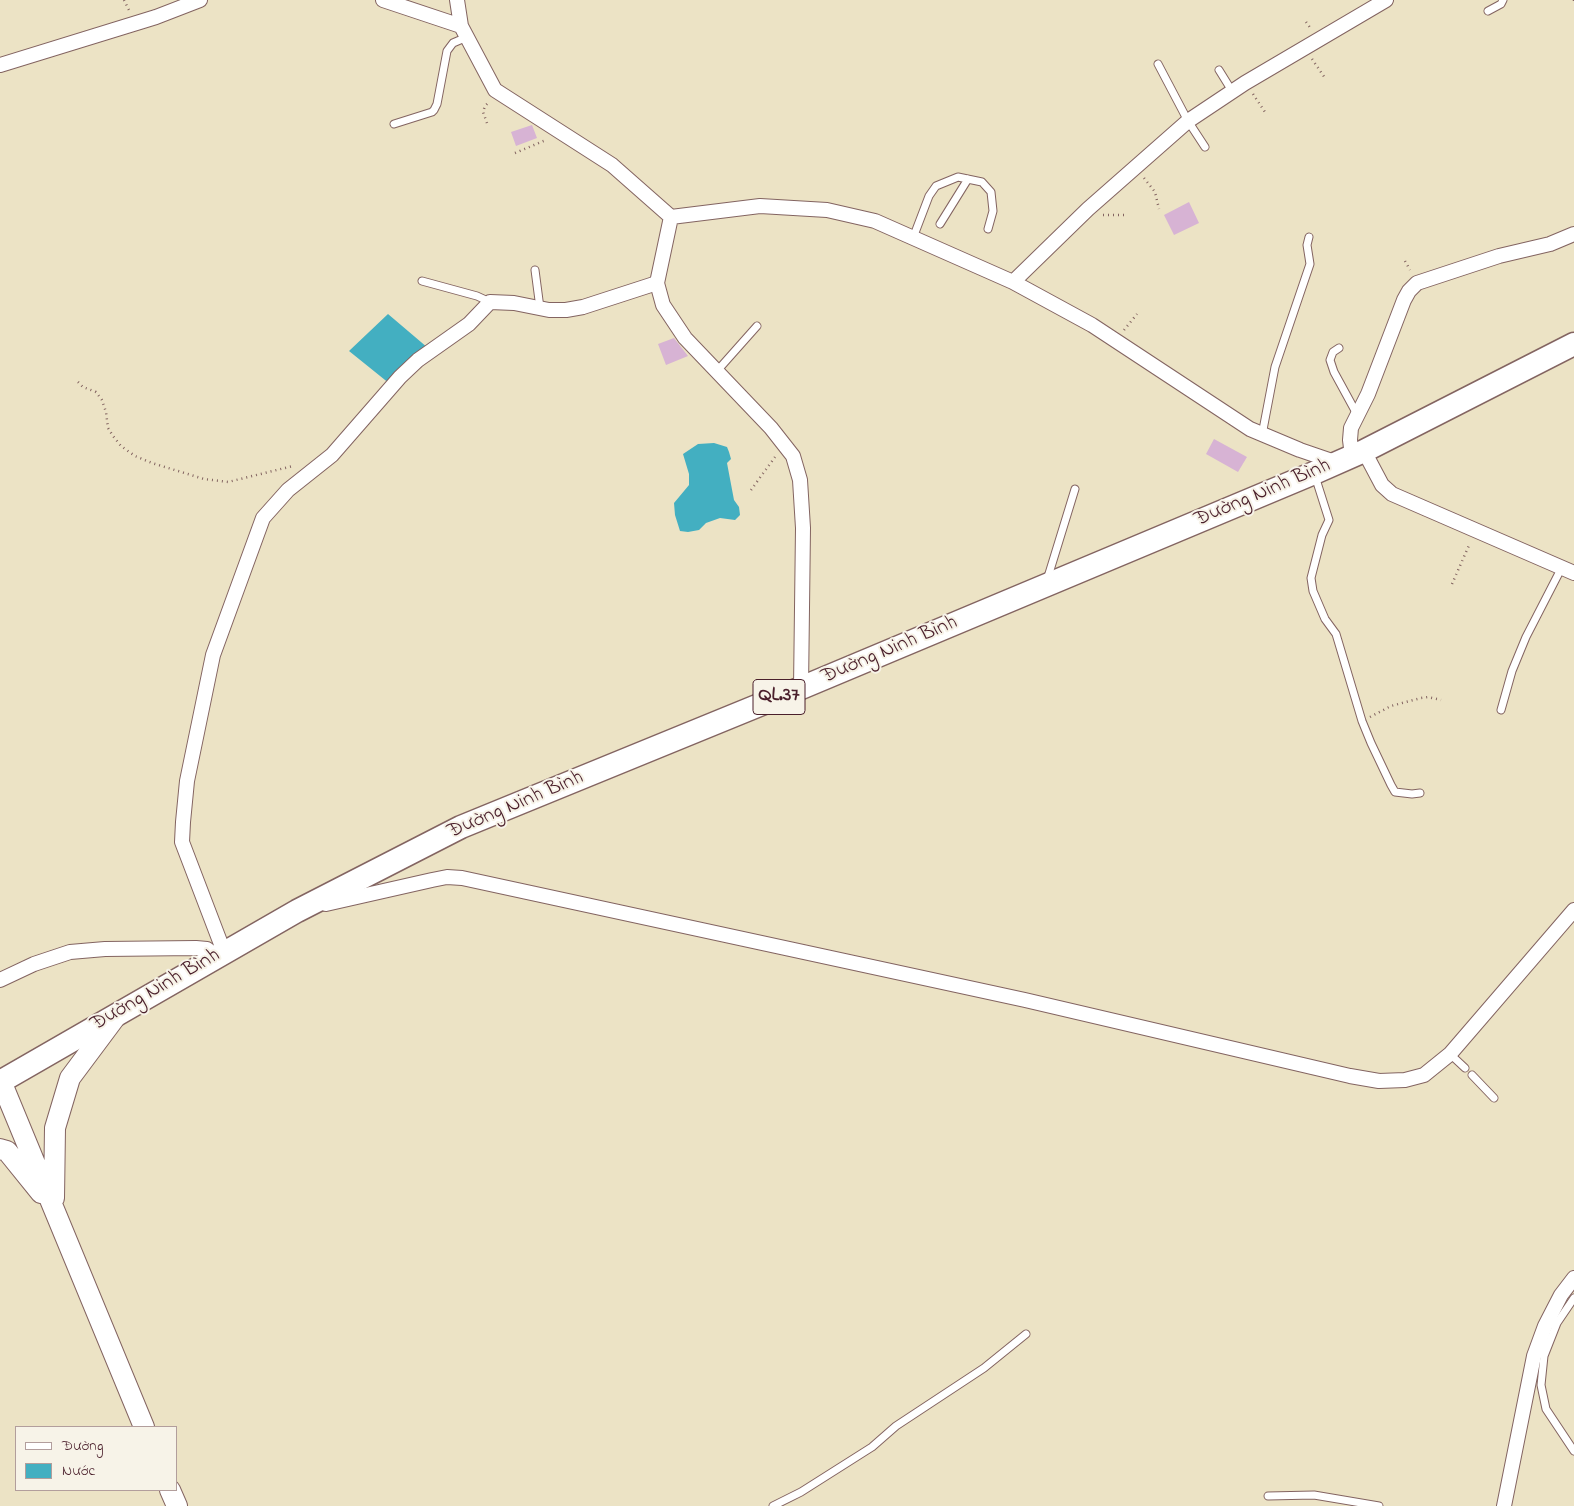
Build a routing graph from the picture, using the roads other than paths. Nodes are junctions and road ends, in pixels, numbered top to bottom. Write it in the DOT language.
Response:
graph roads {
  1 [pos="200,0"];
  2 [pos="383,0"];
  3 [pos="457,0"];
  4 [pos="1386,0"];
  5 [pos="1503,0"];
  6 [pos="1365,5"];
  7 [pos="1488,11"];
  8 [pos="464,32"];
  9 [pos="1158,64"];
  10 [pos="0,65"];
  11 [pos="1219,70"];
  12 [pos="1232,92"];
  13 [pos="1188,121"];
  14 [pos="394,124"];
  15 [pos="1205,147"];
  16 [pos="968,178"];
  17 [pos="672,217"];
  18 [pos="940,224"];
  19 [pos="988,229"];
  20 [pos="1574,234"];
  21 [pos="1309,237"];
  22 [pos="913,238"];
  23 [pos="535,270"];
  24 [pos="422,281"];
  25 [pos="1013,282"];
  26 [pos="656,283"];
  27 [pos="490,302"];
  28 [pos="540,308"];
  29 [pos="756,326"];
  30 [pos="1574,344"];
  31 [pos="1339,348"];
  32 [pos="717,371"];
  33 [pos="1358,416"];
  34 [pos="1262,435"];
  35 [pos="1351,456"];
  36 [pos="1314,473"];
  37 [pos="1076,490"];
  38 [pos="1568,571"];
  39 [pos="1045,585"];
  40 [pos="801,688"];
  41 [pos="1501,710"];
  42 [pos="1420,793"];
  43 [pos="1574,910"];
  44 [pos="297,911"];
  45 [pos="220,954"];
  46 [pos="0,980"];
  47 [pos="118,1013"];
  48 [pos="1450,1054"];
  49 [pos="1465,1068"];
  50 [pos="1472,1075"];
  51 [pos="1,1081"];
  52 [pos="1494,1098"];
  53 [pos="0,1149"];
  54 [pos="54,1208"];
  55 [pos="1574,1278"];
  56 [pos="1574,1298"];
  57 [pos="1026,1334"];
  58 [pos="144,1426"];
  59 [pos="1574,1451"];
  60 [pos="170,1491"];
  61 [pos="1268,1496"];
  62 [pos="177,1506"];
  63 [pos="773,1506"];
  64 [pos="1379,1506"];
  65 [pos="1504,1506"];
  1 -- 10 [label="street"];
  2 -- 8 [label="street"];
  3 -- 8 [label="street"];
  4 -- 6 [label="street"];
  5 -- 7 [label="lane"];
  6 -- 12 [label="street"];
  8 -- 14 [label="lane"];
  8 -- 17 [label="street"];
  9 -- 13 [label="lane"];
  11 -- 12 [label="lane"];
  12 -- 13 [label="street"];
  13 -- 15 [label="lane"];
  13 -- 25 [label="street"];
  16 -- 18 [label="lane"];
  16 -- 19 [label="lane"];
  16 -- 22 [label="lane"];
  17 -- 22 [label="street"];
  17 -- 26 [label="street"];
  20 -- 33 [label="street"];
  21 -- 34 [label="lane"];
  22 -- 25 [label="street"];
  23 -- 28 [label="lane"];
  24 -- 27 [label="lane"];
  25 -- 34 [label="street"];
  26 -- 28 [label="street"];
  26 -- 32 [label="street"];
  27 -- 28 [label="street"];
  27 -- 45 [label="street"];
  29 -- 32 [label="lane"];
  30 -- 35 [label="highway, Đường Ninh Bình / QL.37"];
  31 -- 33 [label="lane"];
  32 -- 40 [label="street"];
  33 -- 35 [label="street"];
  34 -- 35 [label="street"];
  35 -- 36 [label="highway, Đường Ninh Bình / QL.37"];
  35 -- 38 [label="street"];
  36 -- 39 [label="highway, Đường Ninh Bình / QL.37"];
  36 -- 42 [label="lane"];
  37 -- 39 [label="lane"];
  38 -- 41 [label="lane"];
  39 -- 40 [label="highway, Đường Ninh Bình / QL.37"];
  40 -- 44 [label="highway, Đường Ninh Bình / QL.37"];
  43 -- 48 [label="street"];
  44 -- 45 [label="highway, Đường Ninh Bình / QL.37"];
  44 -- 48 [label="street"];
  45 -- 46 [label="street"];
  45 -- 47 [label="highway, Đường Ninh Bình / QL.37"];
  47 -- 51 [label="highway, Đường Ninh Bình / QL.37"];
  47 -- 54 [label="main road"];
  48 -- 49 [label="lane"];
  50 -- 52 [label="lane"];
  51 -- 54 [label="main road"];
  53 -- 54 [label="main road"];
  54 -- 58 [label="main road"];
  55 -- 65 [label="street"];
  56 -- 59 [label="lane"];
  57 -- 63 [label="lane"];
  60 -- 62 [label="main road"];
  61 -- 64 [label="lane"];
}
